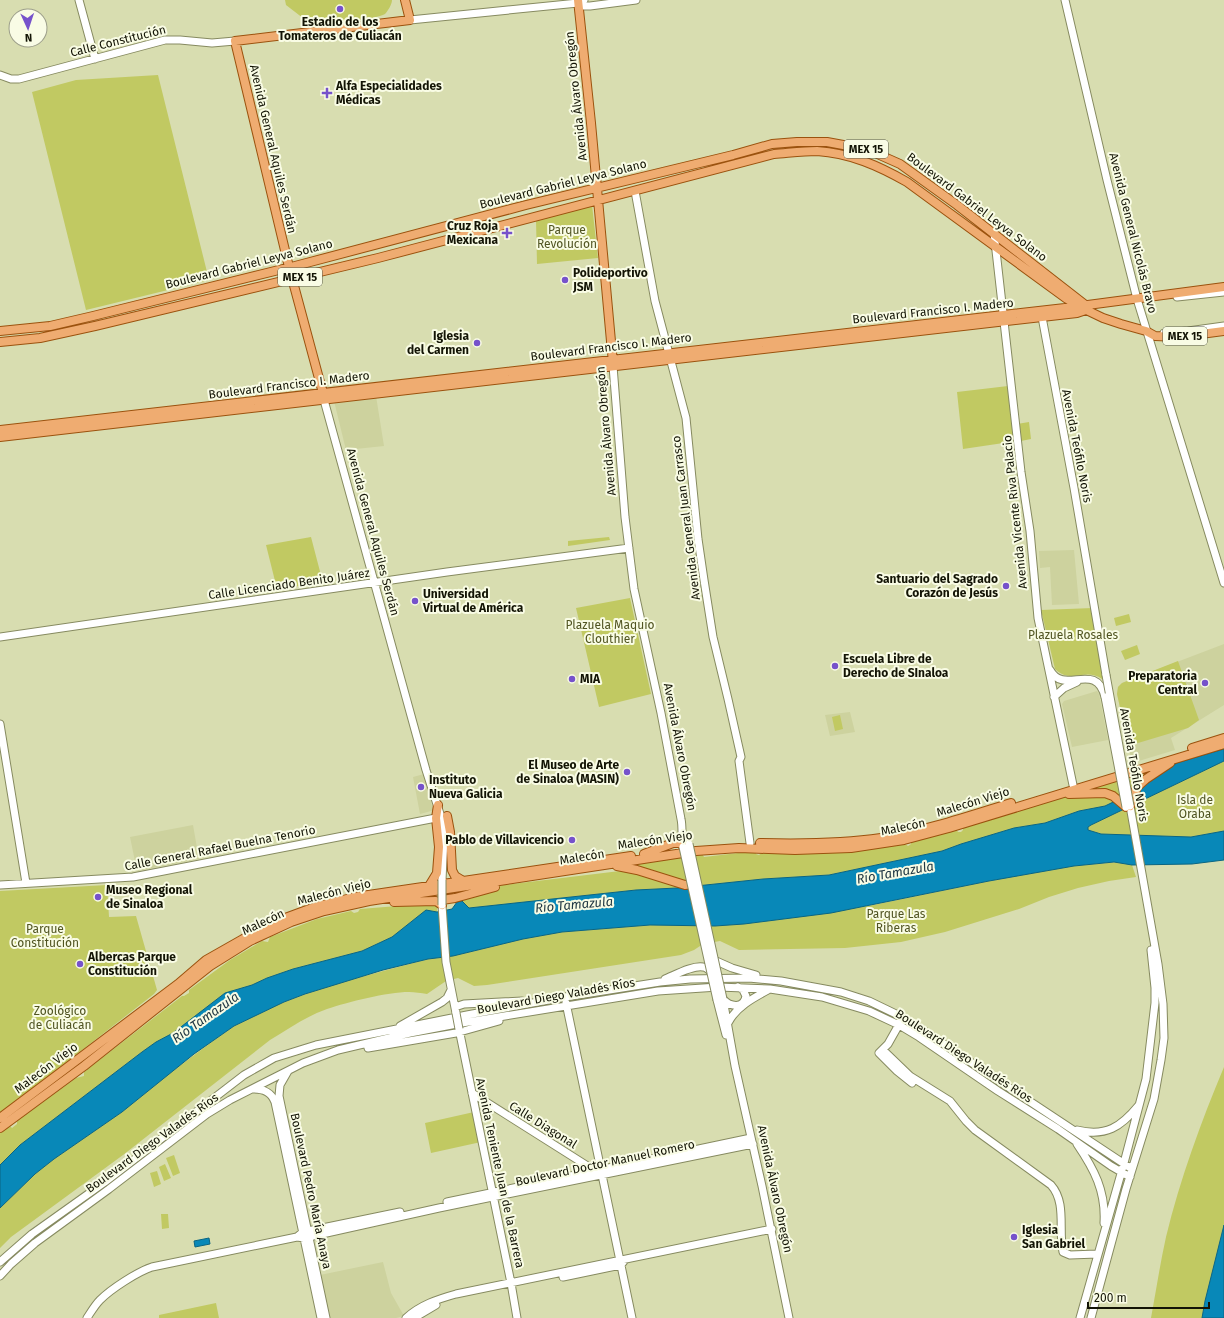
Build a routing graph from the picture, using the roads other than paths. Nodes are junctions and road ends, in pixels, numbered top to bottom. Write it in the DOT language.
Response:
graph roads {
  1 [pos="79,0"];
  2 [pos="405,0"];
  3 [pos="636,0"];
  4 [pos="1065,0"];
  5 [pos="580,1"];
  6 [pos="410,20"];
  7 [pos="235,41"];
  8 [pos="95,59"];
  9 [pos="0,76"];
  10 [pos="597,188"];
  11 [pos="635,191"];
  12 [pos="598,201"];
  13 [pos="994,233"];
  14 [pos="996,248"];
  15 [pos="288,267"];
  16 [pos="291,279"];
  17 [pos="1224,287"];
  18 [pos="1224,292"];
  19 [pos="1137,299"];
  20 [pos="1083,307"];
  21 [pos="1004,318"];
  22 [pos="1042,318"];
  23 [pos="1224,326"];
  24 [pos="0,331"];
  25 [pos="1146,331"];
  26 [pos="1224,331"];
  27 [pos="0,342"];
  28 [pos="669,356"];
  29 [pos="613,363"];
  30 [pos="323,396"];
  31 [pos="0,430"];
  32 [pos="0,437"];
  33 [pos="629,548"];
  34 [pos="375,583"];
  35 [pos="1224,583"];
  36 [pos="0,637"];
  37 [pos="1047,661"];
  38 [pos="1085,679"];
  39 [pos="1054,697"];
  40 [pos="0,724"];
  41 [pos="1224,738"];
  42 [pos="1,743"];
  43 [pos="1224,744"];
  44 [pos="1179,757"];
  45 [pos="1074,789"];
  46 [pos="1056,795"];
  47 [pos="438,805"];
  48 [pos="1128,807"];
  49 [pos="442,819"];
  50 [pos="750,843"];
  51 [pos="685,845"];
  52 [pos="730,848"];
  53 [pos="644,854"];
  54 [pos="693,864"];
  55 [pos="608,865"];
  56 [pos="519,879"];
  57 [pos="463,881"];
  58 [pos="26,884"];
  59 [pos="692,884"];
  60 [pos="0,885"];
  61 [pos="429,886"];
  62 [pos="371,901"];
  63 [pos="442,903"];
  64 [pos="1151,935"];
  65 [pos="217,954"];
  66 [pos="714,960"];
  67 [pos="210,966"];
  68 [pos="711,972"];
  69 [pos="766,979"];
  70 [pos="660,982"];
  71 [pos="738,987"];
  72 [pos="451,989"];
  73 [pos="770,989"];
  74 [pos="565,997"];
  75 [pos="720,999"];
  76 [pos="536,1002"];
  77 [pos="567,1006"];
  78 [pos="455,1010"];
  79 [pos="541,1010"];
  80 [pos="903,1018"];
  81 [pos="728,1023"];
  82 [pos="899,1025"];
  83 [pos="394,1030"];
  84 [pos="460,1030"];
  85 [pos="316,1045"];
  86 [pos="344,1049"];
  87 [pos="303,1063"];
  88 [pos="735,1066"];
  89 [pos="288,1070"];
  90 [pos="231,1085"];
  91 [pos="253,1089"];
  92 [pos="472,1093"];
  93 [pos="230,1100"];
  94 [pos="1140,1104"];
  95 [pos="0,1118"];
  96 [pos="0,1128"];
  97 [pos="1074,1130"];
  98 [pos="1074,1140"];
  99 [pos="752,1141"];
  100 [pos="1124,1163"];
  101 [pos="1132,1169"];
  102 [pos="600,1172"];
  103 [pos="1121,1172"];
  104 [pos="1130,1177"];
  105 [pos="493,1195"];
  106 [pos="772,1229"];
  107 [pos="305,1235"];
  108 [pos="1103,1236"];
  109 [pos="1098,1254"];
  110 [pos="0,1262"];
  111 [pos="622,1262"];
  112 [pos="0,1276"];
  113 [pos="512,1286"];
  114 [pos="87,1318"];
  115 [pos="321,1318"];
  116 [pos="326,1318"];
  117 [pos="406,1318"];
  118 [pos="414,1318"];
  119 [pos="516,1318"];
  120 [pos="632,1318"];
  121 [pos="789,1318"];
  122 [pos="1080,1318"];
  123 [pos="1091,1318"];
  1 -- 8 [label="main road"];
  2 -- 6 [label="main road"];
  3 -- 5 [label="main road, Calle Constitución"];
  4 -- 19 [label="main road, Avenida General Nicolás Bravo"];
  5 -- 6 [label="main road, Calle Constitución"];
  5 -- 10 [label="main road, Avenida Álvaro Obregón"];
  6 -- 7 [label="main road, Calle Constitución"];
  7 -- 8 [label="main road, Calle Constitución"];
  7 -- 15 [label="main road, Avenida General Aquiles Serdán"];
  8 -- 9 [label="main road, Calle Constitución"];
  10 -- 12 [label="main road, Avenida Álvaro Obregón"];
  10 -- 13 [label="main road, Boulevard Gabriel Leyva Solano / MEX 15"];
  10 -- 15 [label="main road, Boulevard Gabriel Leyva Solano / MEX 15"];
  11 -- 12 [label="main road, Boulevard Gabriel Leyva Solano / MEX 15"];
  11 -- 14 [label="main road, Boulevard Gabriel Leyva Solano / MEX 15"];
  11 -- 28 [label="main road, Avenida General Juan Carrasco"];
  12 -- 16 [label="main road, Boulevard Gabriel Leyva Solano / MEX 15"];
  12 -- 29 [label="main road, Avenida Álvaro Obregón"];
  13 -- 14 [label="main road, Avenida Vicente Riva Palacio"];
  13 -- 20 [label="main road, Boulevard Gabriel Leyva Solano / MEX 15"];
  14 -- 20 [label="main road, Boulevard Gabriel Leyva Solano / MEX 15"];
  14 -- 21 [label="main road, Avenida Vicente Riva Palacio"];
  15 -- 16 [label="main road, Avenida General Aquiles Serdán"];
  15 -- 24 [label="main road, Boulevard Gabriel Leyva Solano / MEX 15"];
  16 -- 27 [label="main road, Boulevard Gabriel Leyva Solano / MEX 15"];
  16 -- 30 [label="main road, Avenida General Aquiles Serdán"];
  17 -- 19 [label="main road, Boulevard Francisco I. Madero"];
  18 -- 19 [label="main road"];
  19 -- 20 [label="main road, Boulevard Francisco I. Madero"];
  19 -- 25 [label="main road, Avenida General Nicolás Bravo"];
  20 -- 21 [label="main road, Boulevard Francisco I. Madero"];
  20 -- 22 [label="main road, Boulevard Francisco I. Madero"];
  20 -- 25 [label="main road, Boulevard Gabriel Leyva Solano / MEX 15"];
  21 -- 22 [label="main road, Boulevard Francisco I. Madero"];
  21 -- 28 [label="main road, Boulevard Francisco I. Madero"];
  21 -- 37 [label="main road, Avenida Vicente Riva Palacio"];
  22 -- 48 [label="main road, Avenida Teófilo Noris, bridge"];
  23 -- 25 [label="main road"];
  25 -- 26 [label="main road, Boulevard Gabriel Leyva Solano / MEX 15"];
  25 -- 35 [label="main road, Avenida General Nicolás Bravo"];
  28 -- 29 [label="main road, Boulevard Francisco I. Madero"];
  28 -- 50 [label="main road, Avenida General Juan Carrasco"];
  29 -- 30 [label="main road, Boulevard Francisco I. Madero"];
  29 -- 33 [label="main road, Avenida Álvaro Obregón"];
  30 -- 31 [label="main road, Boulevard Francisco I. Madero"];
  30 -- 32 [label="main road, Boulevard Francisco I. Madero"];
  30 -- 34 [label="main road, Avenida General Aquiles Serdán"];
  33 -- 34 [label="main road, Calle Licenciado Benito Juárez"];
  33 -- 51 [label="main road, Avenida Álvaro Obregón"];
  34 -- 36 [label="main road, Calle Licenciado Benito Juárez"];
  34 -- 47 [label="main road, Avenida General Aquiles Serdán"];
  37 -- 38 [label="main road"];
  37 -- 39 [label="main road, Avenida Vicente Riva Palacio"];
  38 -- 39 [label="main road"];
  38 -- 48 [label="main road, Avenida Teófilo Noris, bridge"];
  39 -- 45 [label="main road, Avenida Vicente Riva Palacio"];
  40 -- 42 [label="main road"];
  41 -- 45 [label="main road, Malecón Viejo"];
  42 -- 58 [label="main road"];
  43 -- 44 [label="main road, Malecón"];
  44 -- 46 [label="main road, Malecón"];
  44 -- 48 [label="main road"];
  45 -- 46 [label="main road"];
  45 -- 48 [label="main road"];
  45 -- 50 [label="main road, Malecón Viejo"];
  46 -- 52 [label="main road, Malecón"];
  47 -- 49 [label="main road"];
  48 -- 64 [label="main road, Avenida Teófilo Noris"];
  49 -- 57 [label="main road"];
  49 -- 58 [label="main road, Calle General Rafael Buelna Tenorio"];
  49 -- 61 [label="main road"];
  49 -- 63 [label="main road, bridge"];
  50 -- 53 [label="main road, Malecón Viejo"];
  51 -- 53 [label="main road"];
  51 -- 54 [label="main road, Avenida Álvaro Obregón, bridge"];
  51 -- 59 [label="main road, Avenida Álvaro Obregón, bridge"];
  52 -- 54 [label="main road"];
  52 -- 55 [label="main road, Malecón"];
  53 -- 57 [label="main road, Malecón Viejo"];
  54 -- 66 [label="main road, Avenida Álvaro Obregón, bridge"];
  55 -- 56 [label="main road, Malecón"];
  55 -- 59 [label="main road"];
  56 -- 62 [label="main road, Malecón"];
  56 -- 63 [label="main road"];
  57 -- 61 [label="main road, Malecón Viejo"];
  58 -- 60 [label="main road, Calle General Rafael Buelna Tenorio"];
  59 -- 68 [label="main road, Avenida Álvaro Obregón, bridge"];
  61 -- 65 [label="main road, Malecón Viejo"];
  62 -- 63 [label="main road"];
  62 -- 67 [label="main road, Malecón"];
  63 -- 72 [label="main road"];
  64 -- 94 [label="main road, Avenida Teófilo Noris"];
  64 -- 101 [label="main road, Avenida Teófilo Noris"];
  65 -- 67 [label="main road"];
  65 -- 95 [label="main road, Malecón Viejo"];
  66 -- 69 [label="main road"];
  66 -- 75 [label="main road, Avenida Álvaro Obregón, bridge"];
  67 -- 96 [label="main road, Malecón"];
  68 -- 70 [label="main road"];
  68 -- 75 [label="main road, Avenida Álvaro Obregón, bridge"];
  69 -- 70 [label="main road, Boulevard Diego Valadés Ríos"];
  69 -- 80 [label="main road, Boulevard Diego Valadés Ríos"];
  70 -- 74 [label="main road, Boulevard Diego Valadés Ríos"];
  71 -- 73 [label="main road, Boulevard Diego Valadés Ríos"];
  71 -- 75 [label="main road"];
  71 -- 77 [label="main road, Boulevard Diego Valadés Ríos"];
  72 -- 78 [label="main road"];
  72 -- 83 [label="main road"];
  73 -- 81 [label="main road"];
  73 -- 82 [label="main road, Boulevard Diego Valadés Ríos"];
  74 -- 76 [label="main road, Boulevard Diego Valadés Ríos"];
  74 -- 77 [label="main road"];
  75 -- 81 [label="main road, Avenida Álvaro Obregón"];
  75 -- 88 [label="main road, Avenida Álvaro Obregón"];
  76 -- 78 [label="main road"];
  76 -- 83 [label="main road, Boulevard Diego Valadés Ríos"];
  77 -- 79 [label="main road, Boulevard Diego Valadés Ríos"];
  77 -- 102 [label="main road"];
  78 -- 84 [label="main road, bridge"];
  79 -- 84 [label="main road"];
  79 -- 86 [label="main road, Boulevard Diego Valadés Ríos"];
  80 -- 82 [label="main road"];
  80 -- 97 [label="main road, Boulevard Diego Valadés Ríos"];
  81 -- 88 [label="main road, Avenida Álvaro Obregón"];
  82 -- 98 [label="main road, Boulevard Diego Valadés Ríos"];
  82 -- 109 [label="main road"];
  83 -- 85 [label="main road, Boulevard Diego Valadés Ríos"];
  84 -- 86 [label="main road"];
  84 -- 92 [label="main road, Avenida Teniente Juan de la Barrera"];
  85 -- 87 [label="main road"];
  85 -- 90 [label="main road, Boulevard Diego Valadés Ríos"];
  86 -- 87 [label="main road, Boulevard Diego Valadés Ríos"];
  87 -- 89 [label="main road, Boulevard Diego Valadés Ríos"];
  88 -- 99 [label="main road, Avenida Álvaro Obregón"];
  89 -- 91 [label="main road, Boulevard Diego Valadés Ríos"];
  89 -- 107 [label="main road, Boulevard Pedro María Anaya"];
  90 -- 93 [label="main road"];
  90 -- 110 [label="main road, Boulevard Diego Valadés Ríos"];
  91 -- 93 [label="main road, Boulevard Diego Valadés Ríos"];
  91 -- 107 [label="main road, Boulevard Pedro María Anaya"];
  92 -- 102 [label="main road, Calle Diagonal"];
  92 -- 105 [label="main road, Avenida Teniente Juan de la Barrera"];
  93 -- 112 [label="main road, Boulevard Diego Valadés Ríos"];
  94 -- 97 [label="main road"];
  94 -- 100 [label="main road, Avenida Teófilo Noris"];
  97 -- 100 [label="main road, Boulevard Diego Valadés Ríos"];
  98 -- 103 [label="main road, Boulevard Diego Valadés Ríos"];
  98 -- 108 [label="main road"];
  99 -- 102 [label="main road, Boulevard Doctor Manuel Romero"];
  99 -- 106 [label="main road, Avenida Álvaro Obregón"];
  100 -- 101 [label="main road, Boulevard Diego Valadés Ríos"];
  100 -- 103 [label="main road, Avenida Teófilo Noris"];
  101 -- 104 [label="main road"];
  102 -- 105 [label="main road, Boulevard Doctor Manuel Romero"];
  102 -- 111 [label="main road"];
  103 -- 104 [label="main road, Boulevard Diego Valadés Ríos"];
  103 -- 108 [label="main road, Avenida Teófilo Noris"];
  104 -- 123 [label="main road"];
  105 -- 107 [label="main road, Boulevard Doctor Manuel Romero"];
  105 -- 113 [label="main road, Avenida Teniente Juan de la Barrera"];
  106 -- 111 [label="main road"];
  106 -- 121 [label="main road, Avenida Álvaro Obregón"];
  107 -- 114 [label="main road, Boulevard Doctor Manuel Romero"];
  107 -- 115 [label="main road, Boulevard Pedro María Anaya"];
  107 -- 116 [label="main road, Boulevard Pedro María Anaya"];
  108 -- 109 [label="main road"];
  109 -- 122 [label="main road"];
  111 -- 113 [label="main road"];
  111 -- 120 [label="main road"];
  113 -- 117 [label="main road"];
  113 -- 118 [label="main road"];
  113 -- 119 [label="main road, Avenida Teniente Juan de la Barrera"];
}
